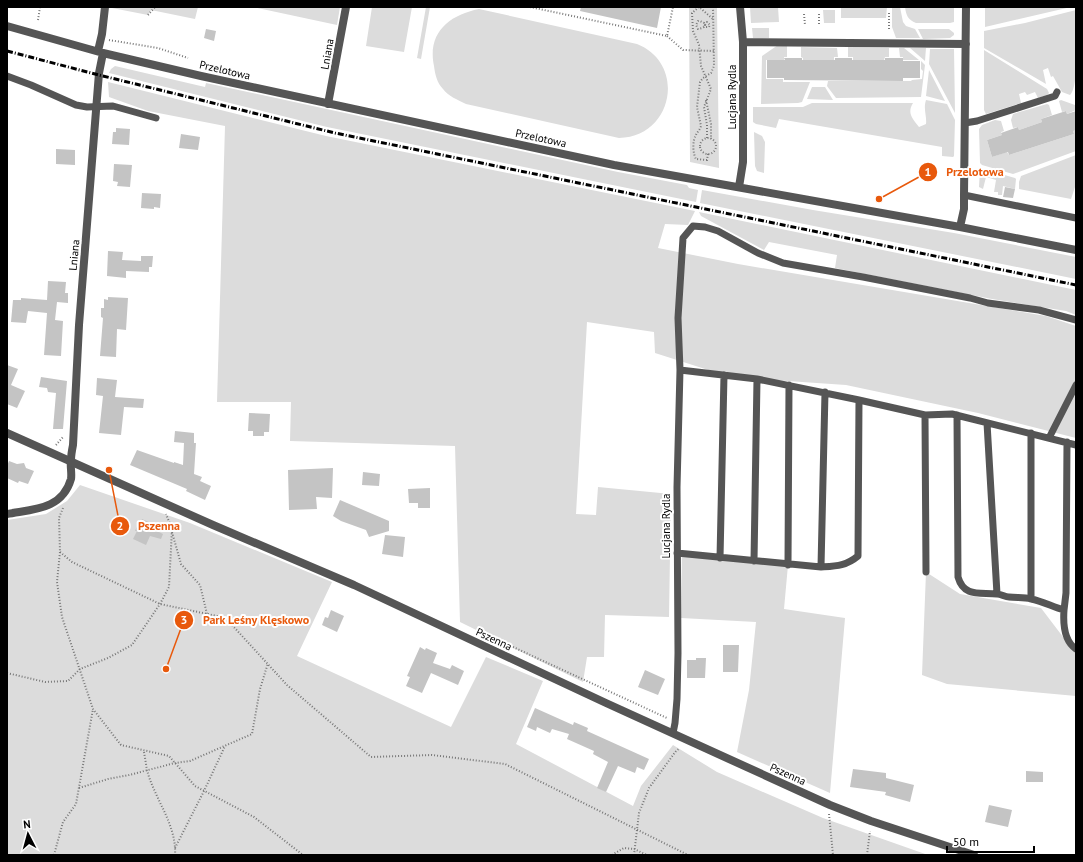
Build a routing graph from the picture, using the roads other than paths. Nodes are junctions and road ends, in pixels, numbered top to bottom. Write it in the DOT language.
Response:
graph roads {
  1 [pos="105,7"];
  2 [pos="346,7"];
  3 [pos="740,7"];
  4 [pos="966,7"];
  5 [pos="7,26"];
  6 [pos="743,42"];
  7 [pos="966,44"];
  8 [pos="101,52"];
  9 [pos="7,76"];
  10 [pos="1057,92"];
  11 [pos="328,104"];
  12 [pos="97,105"];
  13 [pos="156,118"];
  14 [pos="965,123"];
  15 [pos="739,188"];
  16 [pos="964,195"];
  17 [pos="1076,218"];
  18 [pos="960,227"];
  19 [pos="1076,250"];
  20 [pos="1076,320"];
  21 [pos="680,370"];
  22 [pos="724,375"];
  23 [pos="757,379"];
  24 [pos="789,385"];
  25 [pos="1076,385"];
  26 [pos="825,392"];
  27 [pos="859,400"];
  28 [pos="925,415"];
  29 [pos="957,416"];
  30 [pos="987,423"];
  31 [pos="7,433"];
  32 [pos="1031,434"];
  33 [pos="1049,438"];
  34 [pos="1066,442"];
  35 [pos="1076,445"];
  36 [pos="71,460"];
  37 [pos="7,514"];
  38 [pos="677,553"];
  39 [pos="720,558"];
  40 [pos="754,561"];
  41 [pos="788,565"];
  42 [pos="821,567"];
  43 [pos="926,572"];
  44 [pos="997,594"];
  45 [pos="1031,599"];
  46 [pos="1064,610"];
  47 [pos="1076,649"];
  48 [pos="673,733"];
  49 [pos="974,855"];
  1 -- 8 [label="street, Lniana"];
  2 -- 11 [label="street, Lniana"];
  3 -- 6 [label="street, Lucjana Rydla"];
  4 -- 7 [label="street"];
  5 -- 8 [label="street, Przelotowa"];
  6 -- 7 [label="street"];
  6 -- 15 [label="street, Lucjana Rydla"];
  7 -- 14 [label="street"];
  8 -- 11 [label="street, Przelotowa"];
  8 -- 12 [label="street, Lniana"];
  9 -- 12 [label="lane"];
  10 -- 14 [label="lane"];
  11 -- 15 [label="street, Przelotowa"];
  12 -- 13 [label="lane"];
  12 -- 36 [label="street, Lniana"];
  14 -- 16 [label="street"];
  15 -- 18 [label="street, Przelotowa"];
  16 -- 17 [label="lane"];
  16 -- 18 [label="street"];
  18 -- 19 [label="street, Przelotowa"];
  20 -- 21 [label="lane, Lucjana Rydla"];
  21 -- 22 [label="lane"];
  21 -- 38 [label="lane, Lucjana Rydla"];
  22 -- 23 [label="lane"];
  22 -- 39 [label="lane"];
  23 -- 24 [label="lane"];
  23 -- 40 [label="lane"];
  24 -- 26 [label="lane"];
  24 -- 41 [label="lane"];
  25 -- 33 [label="lane"];
  26 -- 27 [label="lane"];
  26 -- 42 [label="lane"];
  27 -- 28 [label="lane"];
  27 -- 42 [label="lane"];
  28 -- 29 [label="lane"];
  28 -- 43 [label="lane"];
  29 -- 30 [label="lane"];
  29 -- 44 [label="lane"];
  30 -- 32 [label="lane"];
  30 -- 44 [label="lane"];
  31 -- 36 [label="street, Pszenna"];
  32 -- 33 [label="lane"];
  32 -- 45 [label="lane"];
  33 -- 34 [label="lane"];
  34 -- 35 [label="lane"];
  34 -- 46 [label="lane"];
  36 -- 37 [label="street, Lniana"];
  36 -- 48 [label="street, Pszenna"];
  38 -- 39 [label="lane"];
  38 -- 48 [label="lane, Lucjana Rydla"];
  39 -- 40 [label="lane"];
  40 -- 41 [label="lane"];
  41 -- 42 [label="lane"];
  44 -- 45 [label="lane"];
  45 -- 46 [label="lane"];
  46 -- 47 [label="lane"];
  48 -- 49 [label="street, Pszenna"];
}
